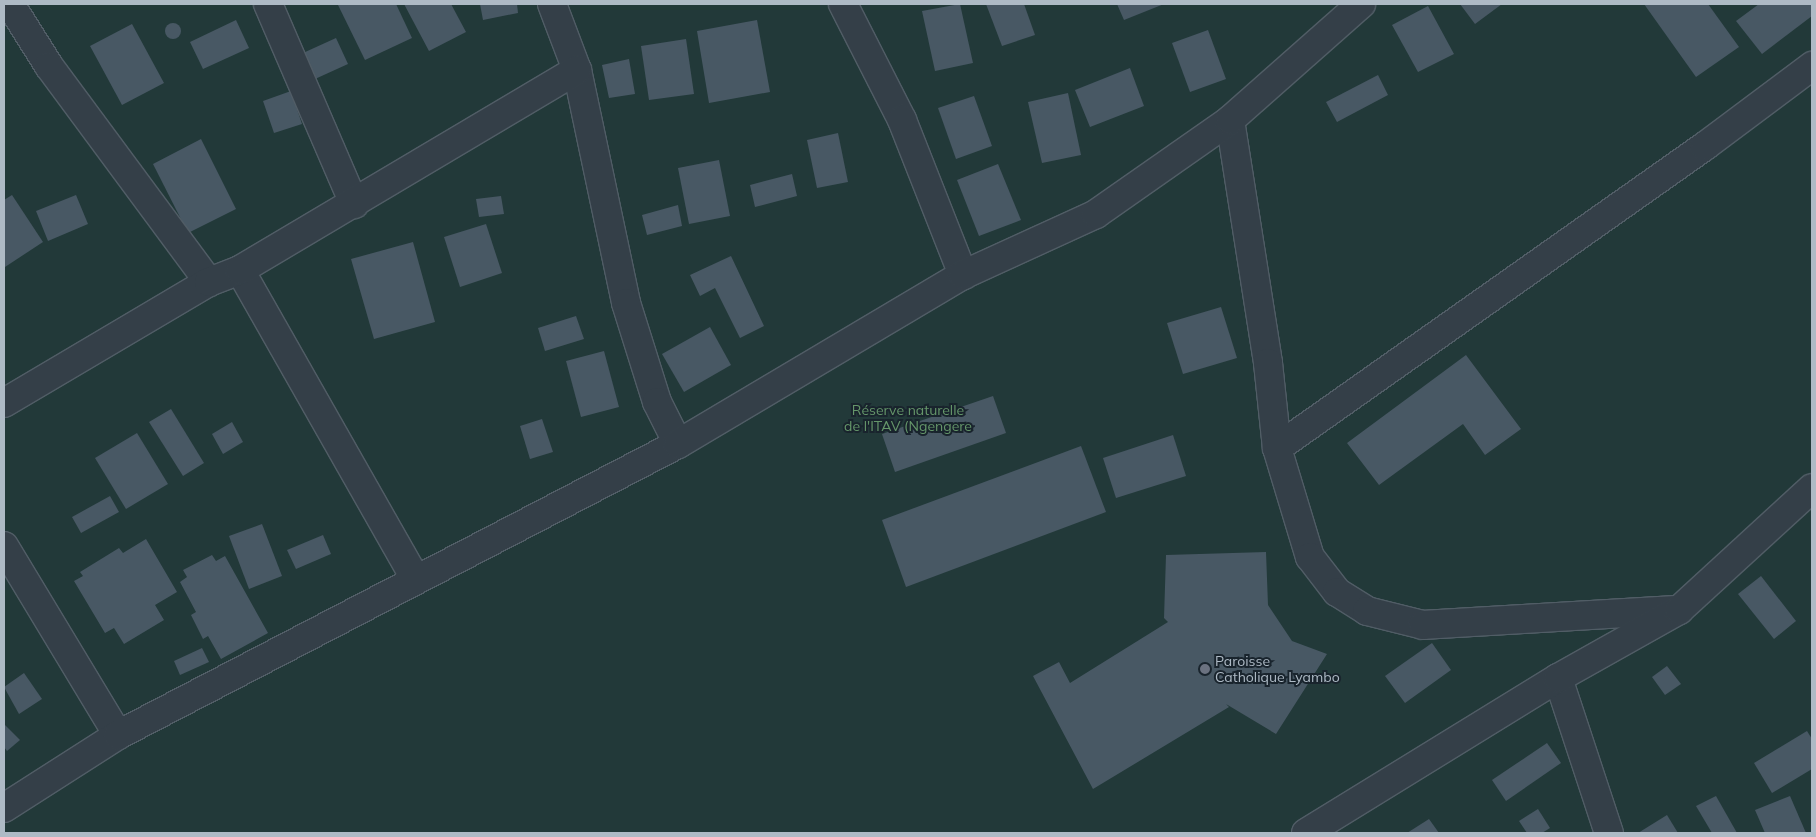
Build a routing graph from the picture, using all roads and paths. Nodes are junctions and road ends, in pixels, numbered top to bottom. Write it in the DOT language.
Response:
graph roads {
  1 [pos="10,4"];
  2 [pos="268,4"];
  3 [pos="552,4"];
  4 [pos="843,4"];
  5 [pos="1361,4"];
  6 [pos="1812,66"];
  7 [pos="577,70"];
  8 [pos="1230,120"];
  9 [pos="354,204"];
  10 [pos="240,270"];
  11 [pos="963,275"];
  12 [pos="209,282"];
  13 [pos="4,403"];
  14 [pos="678,444"];
  15 [pos="1277,448"];
  16 [pos="1812,488"];
  17 [pos="4,546"];
  18 [pos="416,580"];
  19 [pos="1679,610"];
  20 [pos="1558,678"];
  21 [pos="118,735"];
  22 [pos="4,808"];
  23 [pos="1307,833"];
  24 [pos="1609,833"];
  1 -- 12 [label="street"];
  2 -- 9 [label="street"];
  3 -- 7 [label="street"];
  4 -- 11 [label="street"];
  5 -- 8 [label="street"];
  6 -- 15 [label="street"];
  7 -- 9 [label="street"];
  7 -- 14 [label="street"];
  8 -- 11 [label="street"];
  8 -- 15 [label="street"];
  9 -- 10 [label="street"];
  10 -- 12 [label="street"];
  10 -- 18 [label="street"];
  11 -- 14 [label="street"];
  12 -- 13 [label="street"];
  14 -- 18 [label="street"];
  15 -- 19 [label="street"];
  16 -- 19 [label="street"];
  17 -- 21 [label="street"];
  18 -- 21 [label="street"];
  19 -- 20 [label="street"];
  20 -- 23 [label="street"];
  20 -- 24 [label="street"];
  21 -- 22 [label="street"];
}
